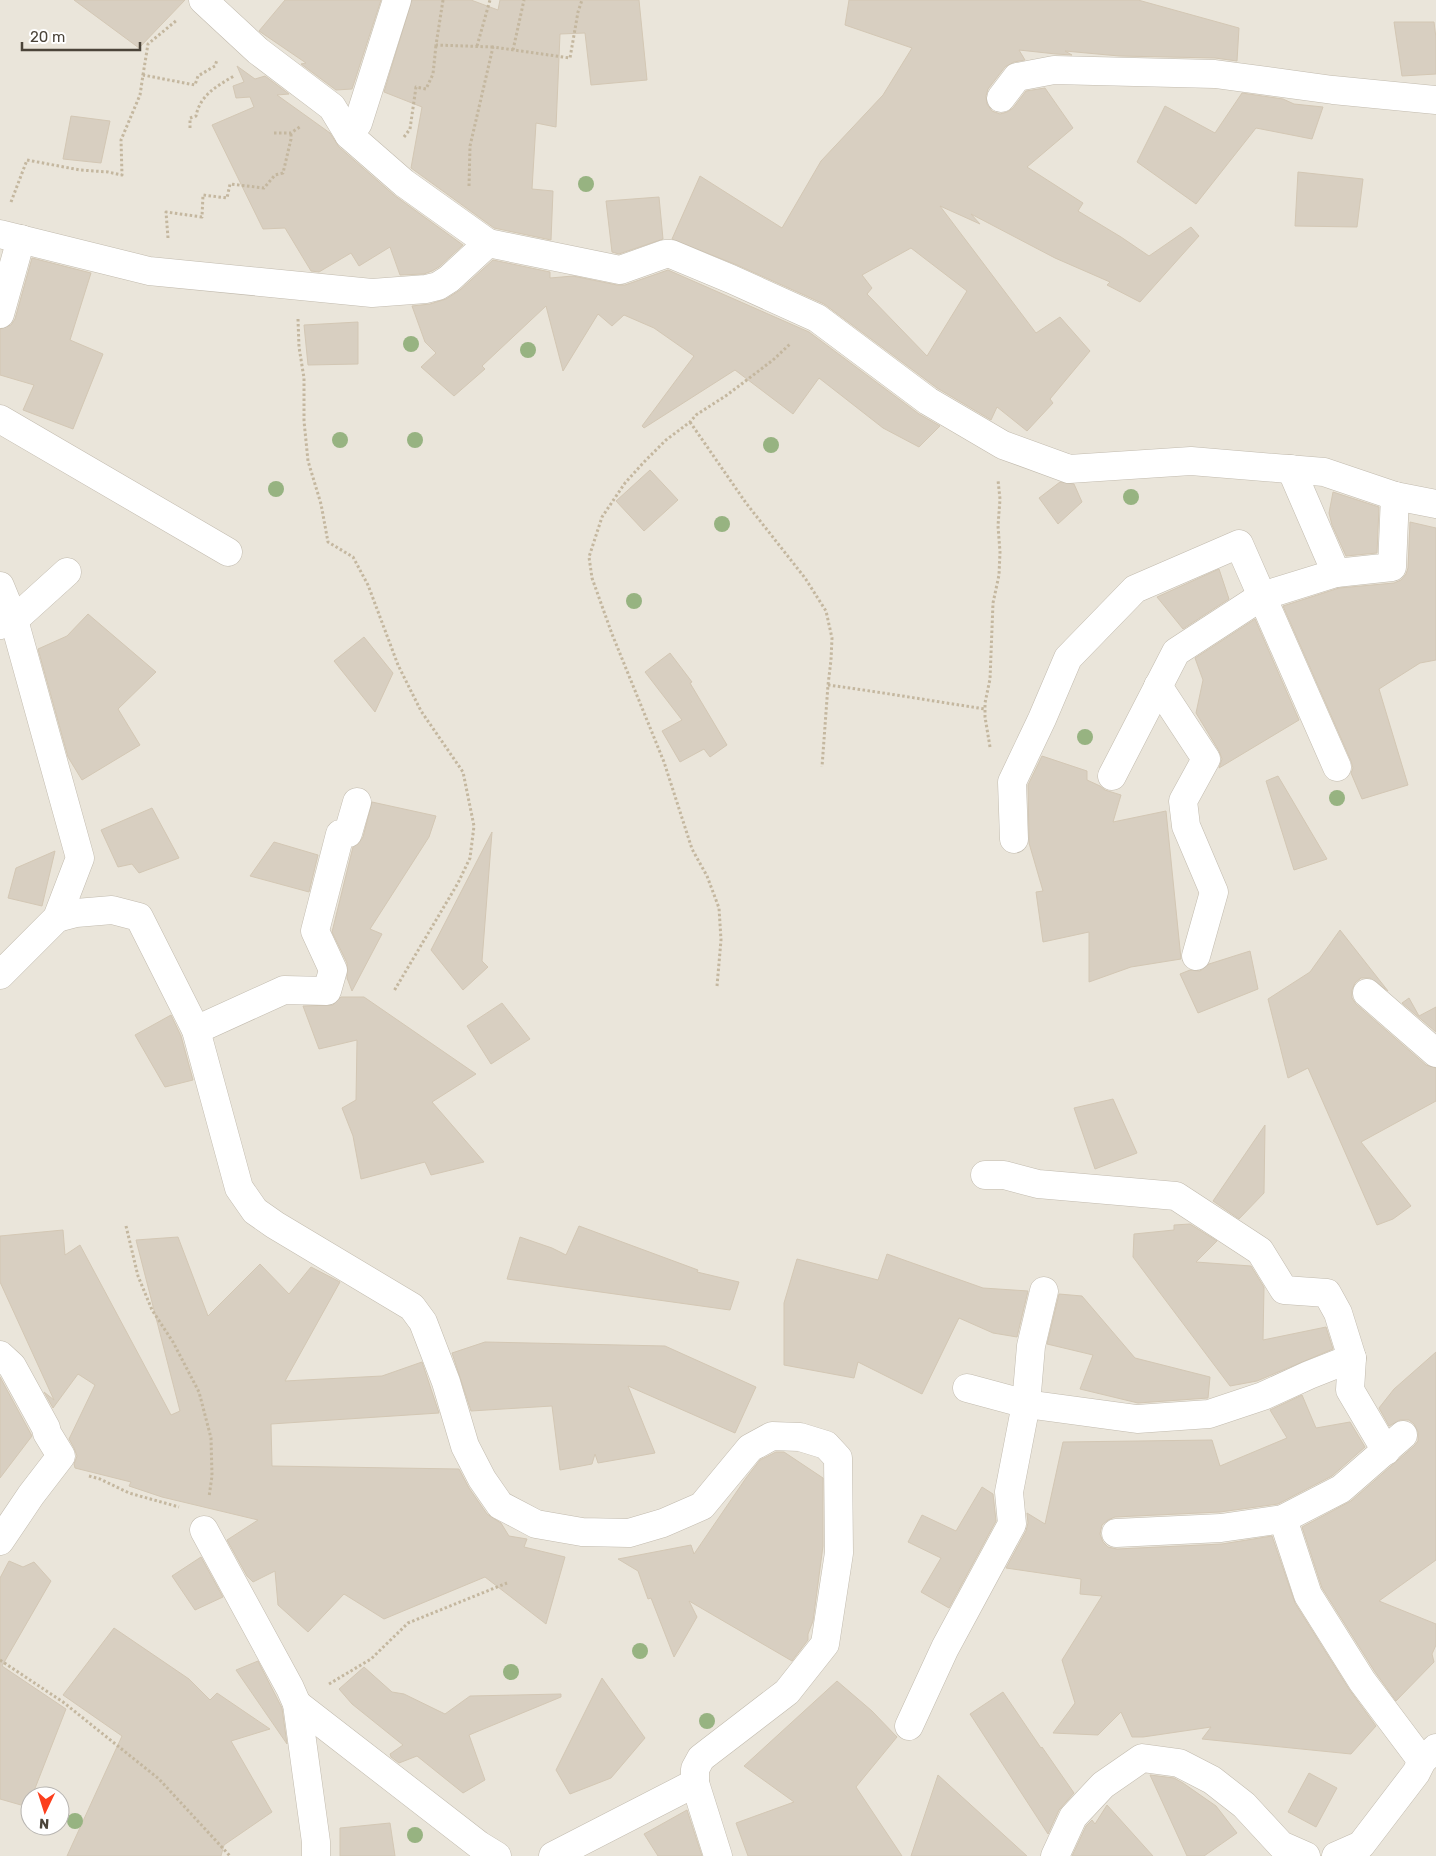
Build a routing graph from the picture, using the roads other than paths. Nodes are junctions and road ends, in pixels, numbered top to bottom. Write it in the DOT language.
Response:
graph roads {
  1 [pos="203,0"];
  2 [pos="397,0"];
  3 [pos="1001,98"];
  4 [pos="1436,100"];
  5 [pos="349,135"];
  6 [pos="8,236"];
  7 [pos="478,236"];
  8 [pos="0,314"];
  9 [pos="0,419"];
  10 [pos="1290,469"];
  11 [pos="1395,496"];
  12 [pos="1436,504"];
  13 [pos="228,552"];
  14 [pos="67,572"];
  15 [pos="1336,573"];
  16 [pos="0,586"];
  17 [pos="1262,596"];
  18 [pos="7,623"];
  19 [pos="1158,686"];
  20 [pos="1337,767"];
  21 [pos="1112,776"];
  22 [pos="357,802"];
  23 [pos="1014,839"];
  24 [pos="57,918"];
  25 [pos="1196,956"];
  26 [pos="0,976"];
  27 [pos="1367,993"];
  28 [pos="196,1030"];
  29 [pos="1436,1053"];
  30 [pos="985,1175"];
  31 [pos="1044,1291"];
  32 [pos="0,1355"];
  33 [pos="1352,1358"];
  34 [pos="967,1388"];
  35 [pos="1026,1404"];
  36 [pos="1283,1519"];
  37 [pos="204,1530"];
  38 [pos="1116,1533"];
  39 [pos="0,1541"];
  40 [pos="297,1704"];
  41 [pos="909,1726"];
  42 [pos="1429,1754"];
  43 [pos="694,1782"];
  44 [pos="1295,1854"];
  45 [pos="316,1856"];
  46 [pos="497,1856"];
  47 [pos="552,1856"];
  48 [pos="718,1856"];
  49 [pos="1055,1856"];
  50 [pos="1336,1856"];
  1 -- 5 [label="street"];
  2 -- 5 [label="street"];
  3 -- 4 [label="street"];
  5 -- 7 [label="street"];
  6 -- 7 [label="street"];
  6 -- 8 [label="street"];
  7 -- 10 [label="street"];
  9 -- 13 [label="street"];
  10 -- 11 [label="street"];
  10 -- 15 [label="street"];
  11 -- 12 [label="street"];
  11 -- 15 [label="street"];
  14 -- 18 [label="street"];
  15 -- 17 [label="street"];
  16 -- 18 [label="street"];
  17 -- 19 [label="street"];
  17 -- 20 [label="street"];
  17 -- 23 [label="street"];
  18 -- 24 [label="street"];
  19 -- 21 [label="street"];
  19 -- 25 [label="street"];
  22 -- 28 [label="street"];
  24 -- 26 [label="street"];
  24 -- 28 [label="street"];
  27 -- 29 [label="street"];
  28 -- 43 [label="street"];
  30 -- 33 [label="street"];
  31 -- 35 [label="street"];
  32 -- 39 [label="street"];
  33 -- 35 [label="street"];
  33 -- 36 [label="street"];
  34 -- 35 [label="street"];
  35 -- 41 [label="street"];
  36 -- 38 [label="street"];
  36 -- 42 [label="street"];
  37 -- 40 [label="street"];
  40 -- 45 [label="street"];
  40 -- 46 [label="street"];
  42 -- 50 [label="street"];
  43 -- 47 [label="street"];
  43 -- 48 [label="street"];
  44 -- 49 [label="street"];
}
